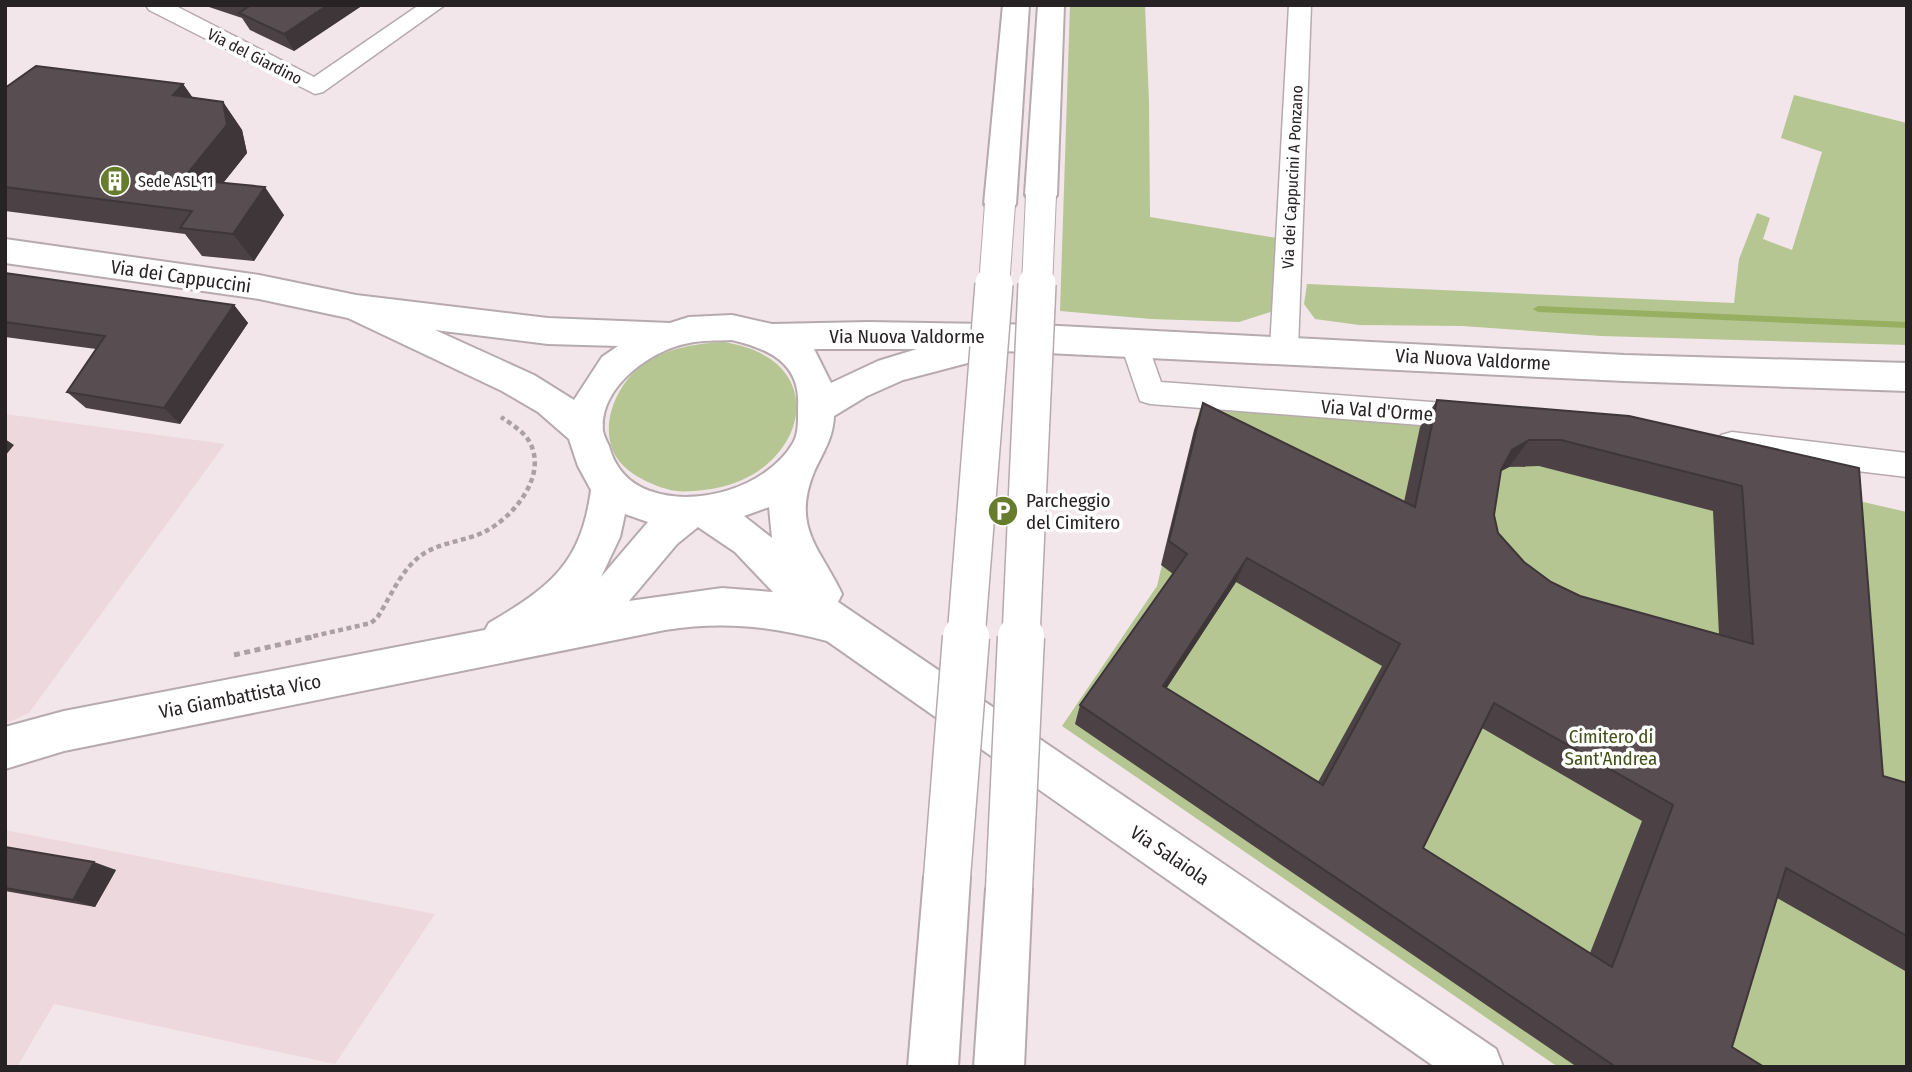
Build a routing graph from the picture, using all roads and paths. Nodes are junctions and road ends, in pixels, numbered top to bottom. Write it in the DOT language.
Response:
graph roads {
  1 [pos="157,5"];
  2 [pos="433,5"];
  3 [pos="1016,5"];
  4 [pos="1051,5"];
  5 [pos="1300,5"];
  6 [pos="5,251"];
  7 [pos="356,307"];
  8 [pos="667,334"];
  9 [pos="774,337"];
  10 [pos="1040,338"];
  11 [pos="1134,342"];
  12 [pos="1283,349"];
  13 [pos="1907,377"];
  14 [pos="820,407"];
  15 [pos="491,409"];
  16 [pos="1502,419"];
  17 [pos="585,432"];
  18 [pos="1704,440"];
  19 [pos="799,463"];
  20 [pos="1907,465"];
  21 [pos="610,485"];
  22 [pos="696,512"];
  23 [pos="851,633"];
  24 [pos="552,636"];
  25 [pos="476,651"];
  26 [pos="229,656"];
  27 [pos="5,748"];
  28 [pos="933,1067"];
  29 [pos="999,1067"];
  30 [pos="1478,1067"];
  1 -- 2 [label="street, Via del Giardino"];
  3 -- 28 [label="main road, bridge"];
  4 -- 29 [label="main road, bridge"];
  5 -- 12 [label="street, Via dei Cappucini A Ponzano"];
  6 -- 7 [label="main road, Via dei Cappuccini"];
  7 -- 8 [label="main road, Via dei Cappuccini"];
  7 -- 17 [label="main road, Via dei Cappuccini"];
  8 -- 9 [label="main road, Via dei Cappuccini"];
  8 -- 17 [label="main road, Via dei Cappuccini"];
  9 -- 10 [label="main road, Via Nuova Valdorme"];
  9 -- 14 [label="main road, Via dei Cappuccini"];
  10 -- 11 [label="main road, Via Nuova Valdorme"];
  10 -- 14 [label="main road, Via Nuova Valdorme"];
  11 -- 12 [label="main road, Via Nuova Valdorme"];
  11 -- 16 [label="street, Via Val d'Orme"];
  12 -- 13 [label="main road, Via Nuova Valdorme"];
  14 -- 19 [label="main road, Via dei Cappuccini"];
  15 -- 26 [label="path"];
  17 -- 21 [label="main road, Via dei Cappuccini"];
  18 -- 20 [label="street"];
  19 -- 22 [label="main road, Via dei Cappuccini"];
  19 -- 23 [label="main road, Via Salaiola"];
  21 -- 22 [label="main road, Via dei Cappuccini"];
  21 -- 25 [label="main road, Via Giambattista Vico"];
  22 -- 23 [label="main road, Via Salaiola"];
  22 -- 24 [label="main road, Via Giambattista Vico"];
  23 -- 24 [label="main road"];
  23 -- 30 [label="main road, Via Salaiola"];
  24 -- 25 [label="main road, Via Giambattista Vico"];
  25 -- 27 [label="main road, Via Giambattista Vico"];
}
